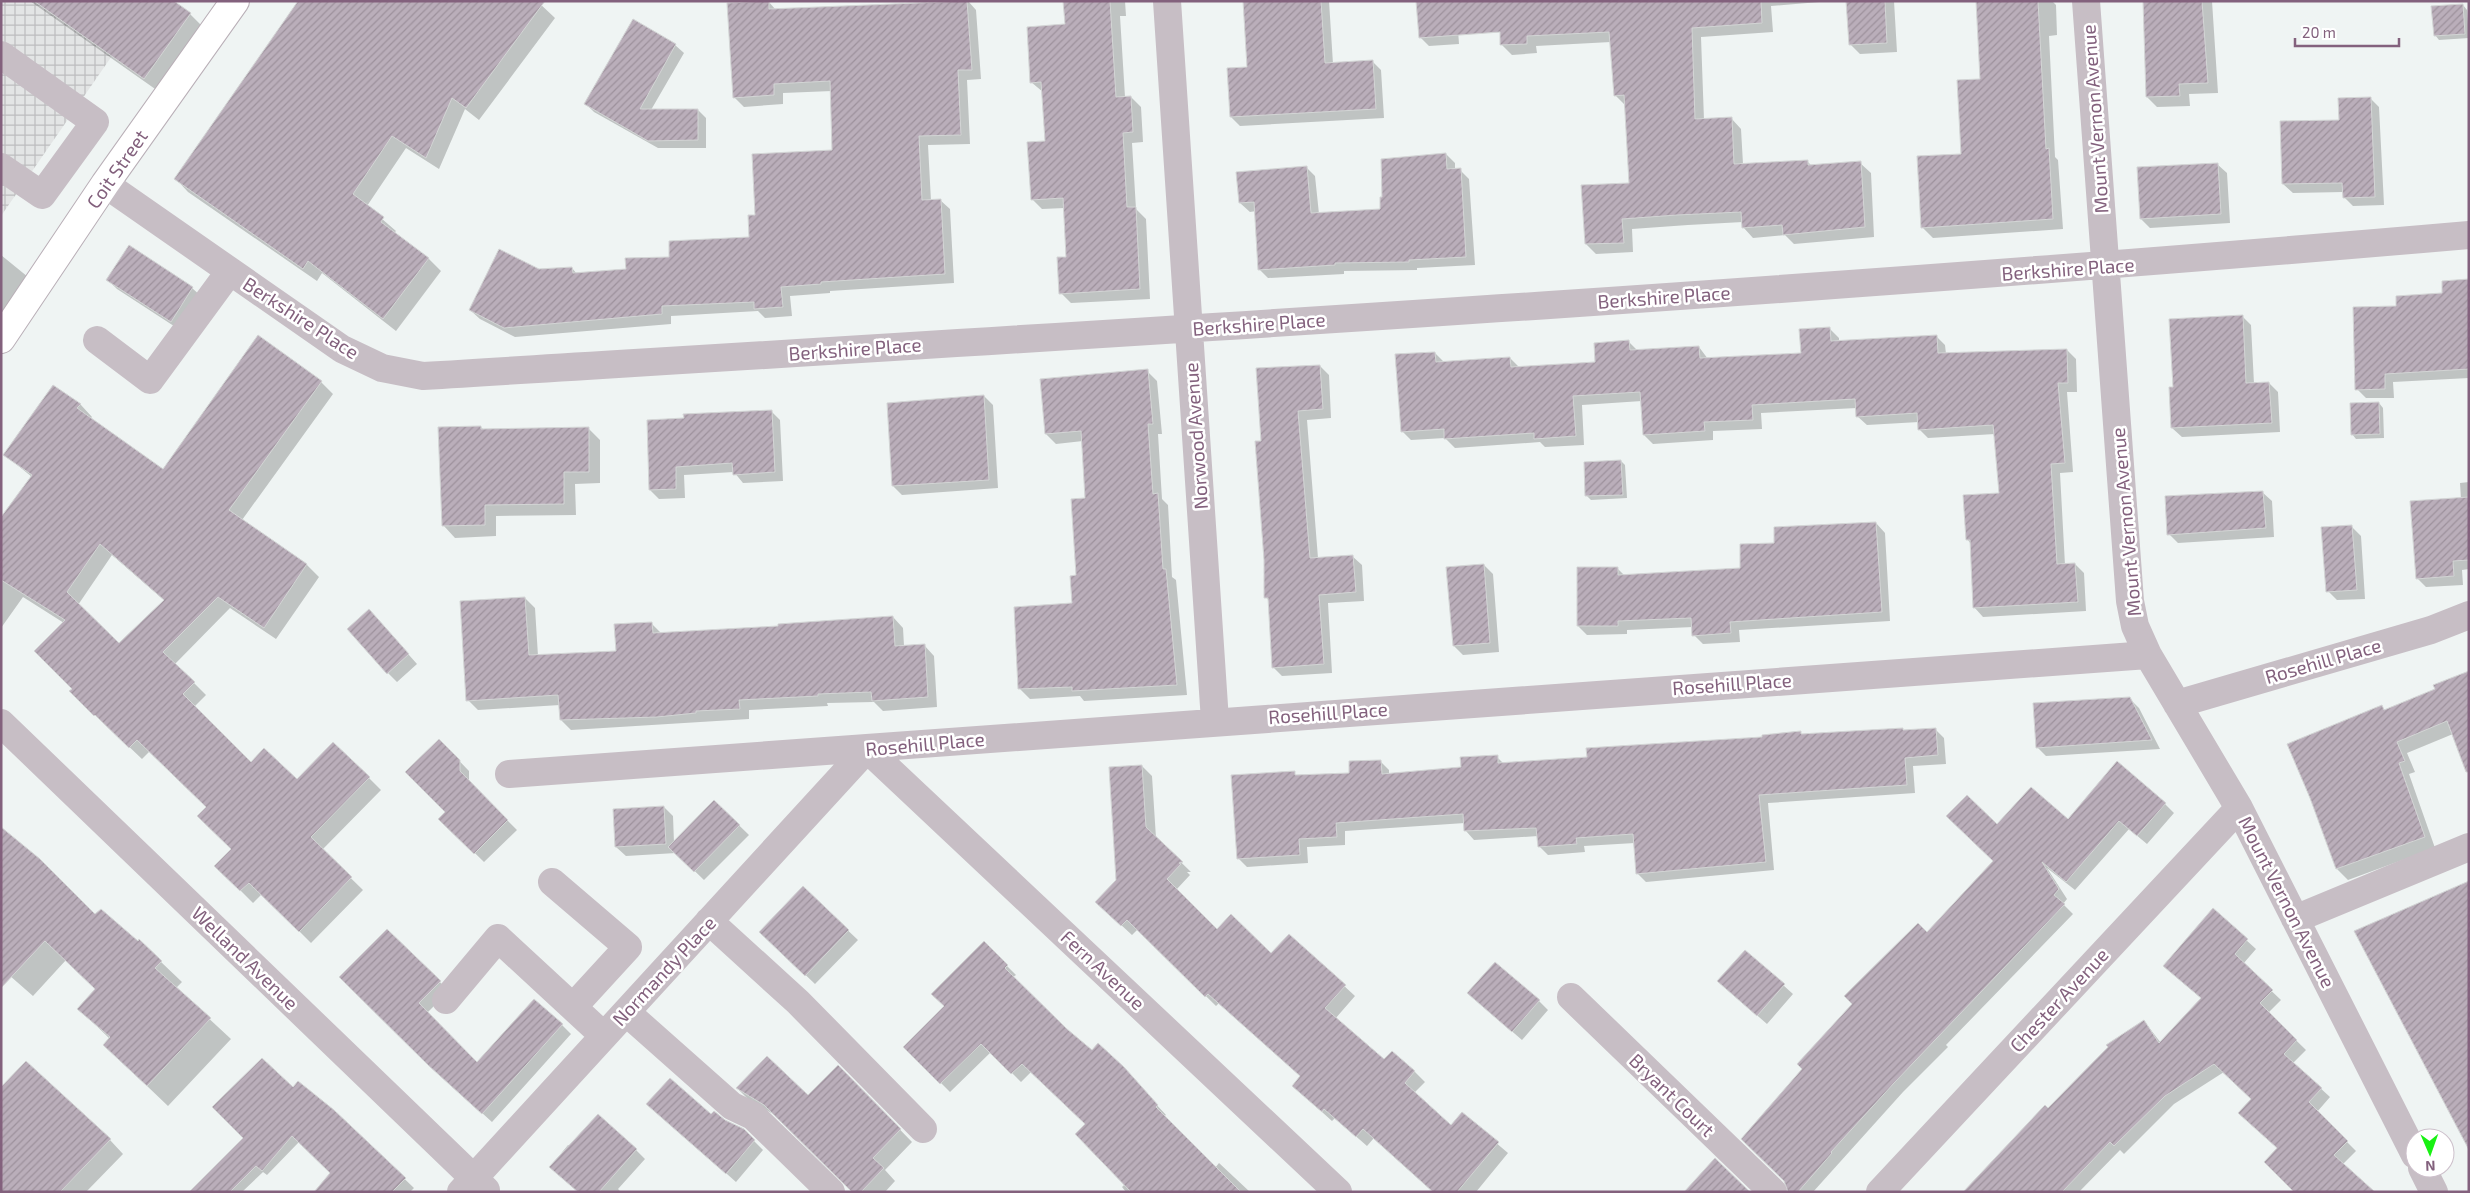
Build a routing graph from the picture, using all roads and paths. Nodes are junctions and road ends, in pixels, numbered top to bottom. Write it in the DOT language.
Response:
graph roads {
  1 [pos="235,1"];
  2 [pos="1167,1"];
  3 [pos="2086,1"];
  4 [pos="1,55"];
  5 [pos="1,167"];
  6 [pos="105,184"];
  7 [pos="2469,235"];
  8 [pos="2106,266"];
  9 [pos="230,271"];
  10 [pos="1189,329"];
  11 [pos="1,338"];
  12 [pos="97,340"];
  13 [pos="2469,614"];
  14 [pos="2148,655"];
  15 [pos="2177,704"];
  16 [pos="1215,721"];
  17 [pos="7,733"];
  18 [pos="867,749"];
  19 [pos="509,774"];
  20 [pos="2239,808"];
  21 [pos="2469,846"];
  22 [pos="552,882"];
  23 [pos="2296,919"];
  24 [pos="710,922"];
  25 [pos="1572,997"];
  26 [pos="446,1000"];
  27 [pos="573,1007"];
  28 [pos="626,1012"];
  29 [pos="604,1036"];
  30 [pos="923,1129"];
  31 [pos="2405,1135"];
  32 [pos="2427,1178"];
  33 [pos="474,1187"];
  34 [pos="831,1192"];
  35 [pos="1338,1192"];
  36 [pos="1772,1192"];
  37 [pos="1880,1192"];
  38 [pos="2434,1192"];
  1 -- 6 [label="main road, Coit Street"];
  2 -- 10 [label="street, Norwood Avenue"];
  3 -- 8 [label="street, Mount Vernon Avenue"];
  4 -- 5 [label="street"];
  6 -- 9 [label="street, Berkshire Place"];
  6 -- 11 [label="main road, Coit Street"];
  7 -- 8 [label="street, Berkshire Place"];
  8 -- 10 [label="street, Berkshire Place"];
  8 -- 14 [label="street, Mount Vernon Avenue"];
  9 -- 10 [label="street, Berkshire Place"];
  9 -- 12 [label="street"];
  10 -- 16 [label="street, Norwood Avenue"];
  13 -- 15 [label="street, Rosehill Place"];
  14 -- 15 [label="street, Mount Vernon Avenue"];
  14 -- 16 [label="street, Rosehill Place"];
  15 -- 20 [label="street, Mount Vernon Avenue"];
  16 -- 18 [label="street, Rosehill Place"];
  17 -- 33 [label="street, Welland Avenue"];
  18 -- 19 [label="street, Rosehill Place"];
  18 -- 24 [label="street, Normandy Place"];
  18 -- 35 [label="street, Fern Avenue"];
  20 -- 23 [label="street, Mount Vernon Avenue"];
  20 -- 37 [label="street, Chester Avenue"];
  21 -- 23 [label="street"];
  22 -- 27 [label="street"];
  23 -- 31 [label="street, Mount Vernon Avenue"];
  24 -- 28 [label="street, Normandy Place"];
  24 -- 30 [label="street"];
  25 -- 36 [label="street, Bryant Court"];
  26 -- 27 [label="street"];
  27 -- 29 [label="street"];
  28 -- 29 [label="street, Normandy Place"];
  28 -- 34 [label="street"];
  29 -- 33 [label="street, Normandy Place"];
  32 -- 38 [label="street"];
}
